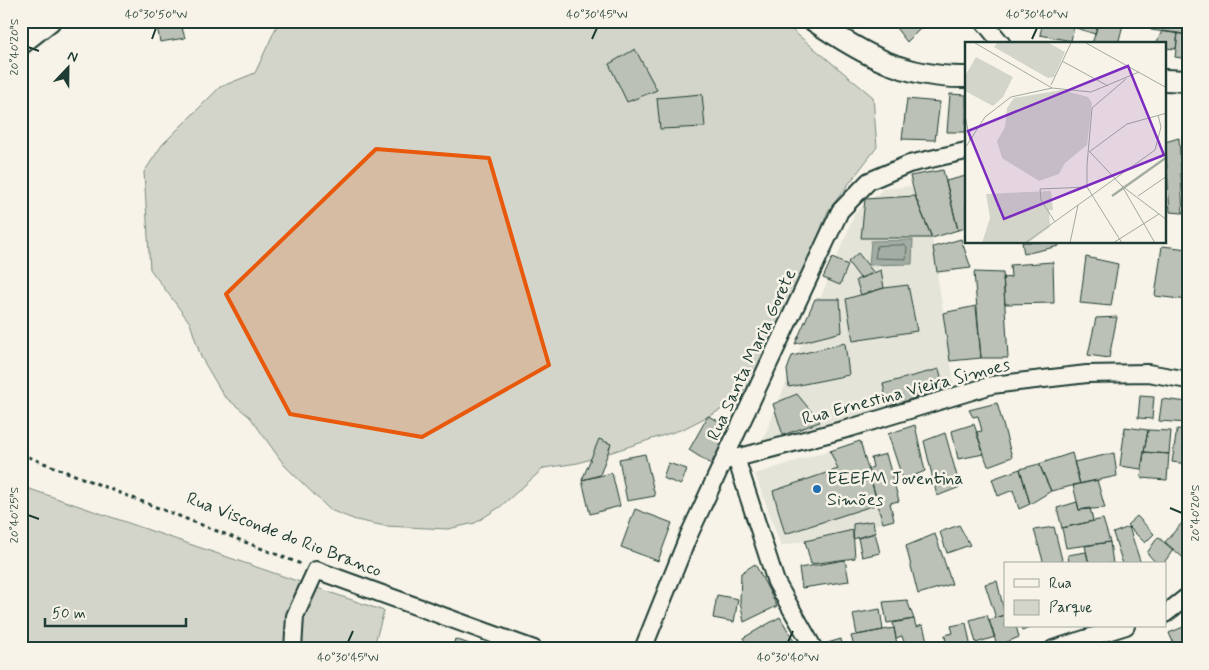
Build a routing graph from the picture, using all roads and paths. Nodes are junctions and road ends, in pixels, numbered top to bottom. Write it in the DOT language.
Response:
graph roads {
  1 [pos="50,21"];
  2 [pos="814,21"];
  3 [pos="983,21"];
  4 [pos="1000,42"];
  5 [pos="21,44"];
  6 [pos="965,77"];
  7 [pos="965,151"];
  8 [pos="1188,380"];
  9 [pos="21,454"];
  10 [pos="731,459"];
  11 [pos="316,570"];
  12 [pos="1188,596"];
  13 [pos="1166,613"];
  14 [pos="1120,628"];
  15 [pos="293,649"];
  16 [pos="534,649"];
  17 [pos="643,649"];
  18 [pos="814,649"];
  19 [pos="1053,649"];
  1 -- 5 [label="street"];
  2 -- 6 [label="street"];
  3 -- 4 [label="street"];
  7 -- 10 [label="street, Rua Santa Maria Gorete"];
  8 -- 10 [label="street, Rua Ernestina Vieira Simoes"];
  9 -- 11 [label="path, Rua Visconde do Rio Branco"];
  10 -- 17 [label="street, Rua Santa Maria Gorete"];
  10 -- 18 [label="street"];
  11 -- 15 [label="street"];
  11 -- 16 [label="street, Rua Visconde do Rio Branco"];
  12 -- 13 [label="street"];
  14 -- 19 [label="street"];
}
